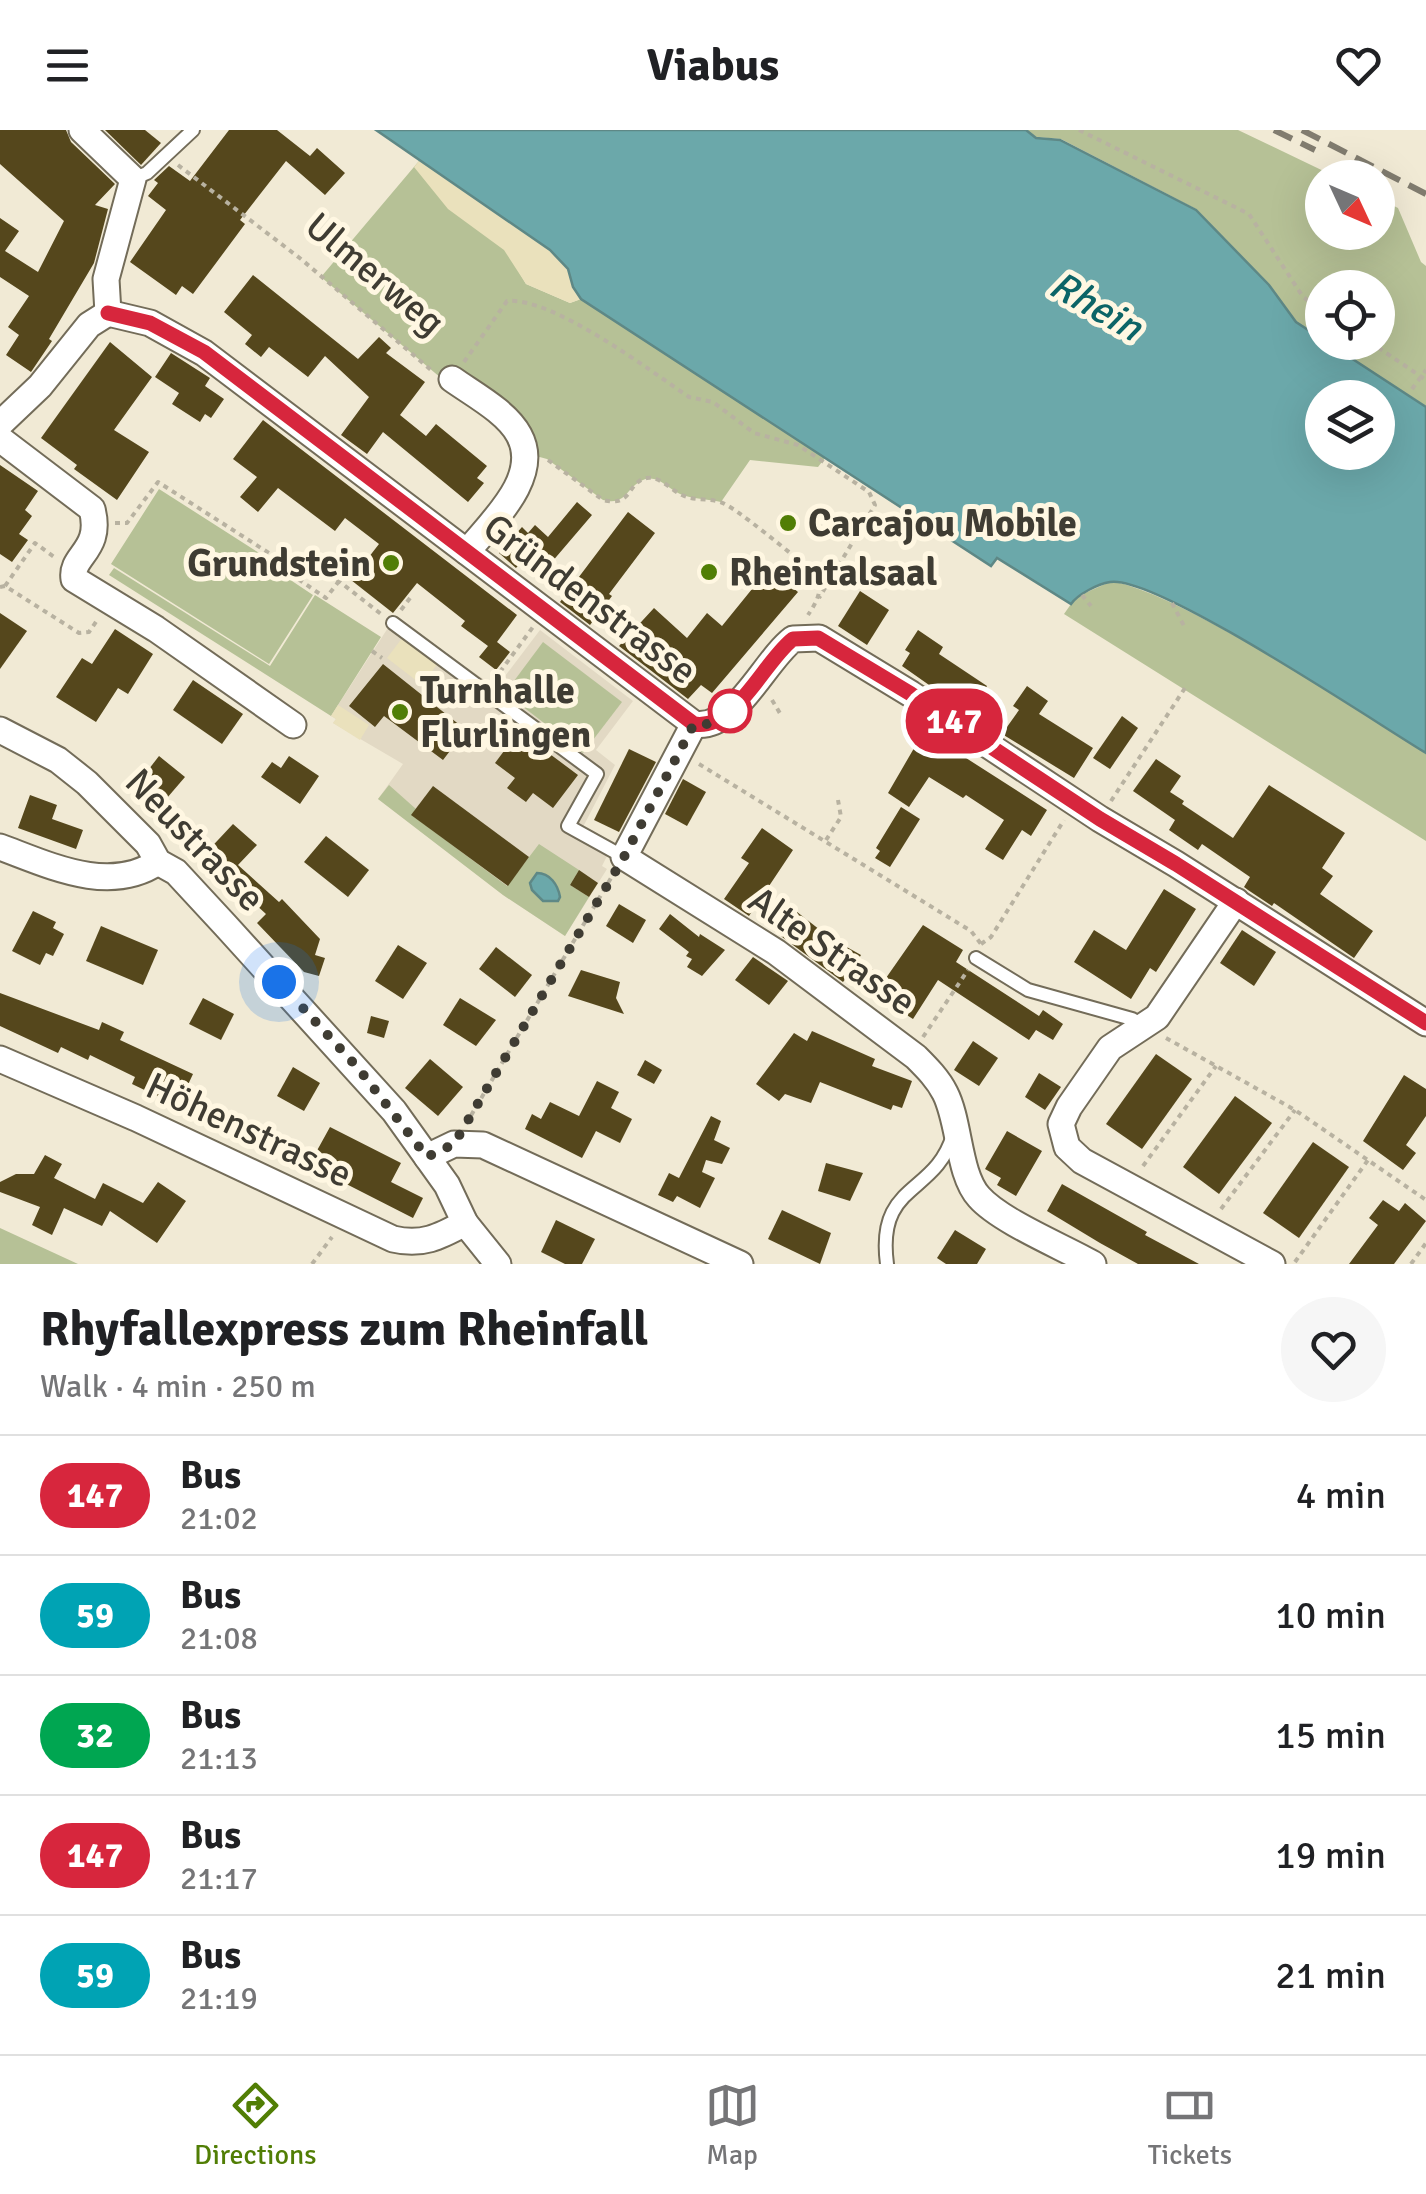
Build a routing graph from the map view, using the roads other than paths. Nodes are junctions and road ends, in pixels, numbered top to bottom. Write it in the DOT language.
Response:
graph roads {
  1 [pos="82,130"];
  2 [pos="193,130"];
  3 [pos="133,178"];
  4 [pos="108,313"];
  5 [pos="452,378"];
  6 [pos="0,424"];
  7 [pos="0,440"];
  8 [pos="468,552"];
  9 [pos="392,622"];
  10 [pos="694,724"];
  11 [pos="293,726"];
  12 [pos="0,730"];
  13 [pos="0,847"];
  14 [pos="624,857"];
  15 [pos="158,862"];
  16 [pos="1236,901"];
  17 [pos="978,951"];
  18 [pos="1426,1023"];
  19 [pos="1144,1026"];
  20 [pos="0,1060"];
  21 [pos="955,1122"];
  22 [pos="427,1157"];
  23 [pos="466,1223"];
  24 [pos="498,1264"];
  25 [pos="740,1264"];
  26 [pos="887,1264"];
  27 [pos="1093,1264"];
  28 [pos="1272,1264"];
  1 -- 3 [label="street"];
  2 -- 3 [label="lane"];
  3 -- 4 [label="street"];
  4 -- 6 [label="street"];
  4 -- 8 [label="street, Gründenstrasse"];
  5 -- 8 [label="street, Ulmerweg"];
  7 -- 11 [label="street"];
  8 -- 10 [label="street, Gründenstrasse"];
  9 -- 14 [label="lane"];
  10 -- 14 [label="street"];
  10 -- 16 [label="street, Gründenstrasse"];
  12 -- 15 [label="street, Neustrasse"];
  13 -- 15 [label="street"];
  14 -- 21 [label="street, Alte Strasse"];
  15 -- 22 [label="street, Neustrasse"];
  16 -- 18 [label="street"];
  16 -- 19 [label="street"];
  17 -- 19 [label="lane"];
  19 -- 28 [label="street"];
  20 -- 23 [label="street, Höhenstrasse"];
  21 -- 26 [label="lane"];
  21 -- 27 [label="street, Alte Strasse"];
  22 -- 23 [label="street, Neustrasse"];
  22 -- 25 [label="street"];
  23 -- 24 [label="street, Neustrasse"];
}
